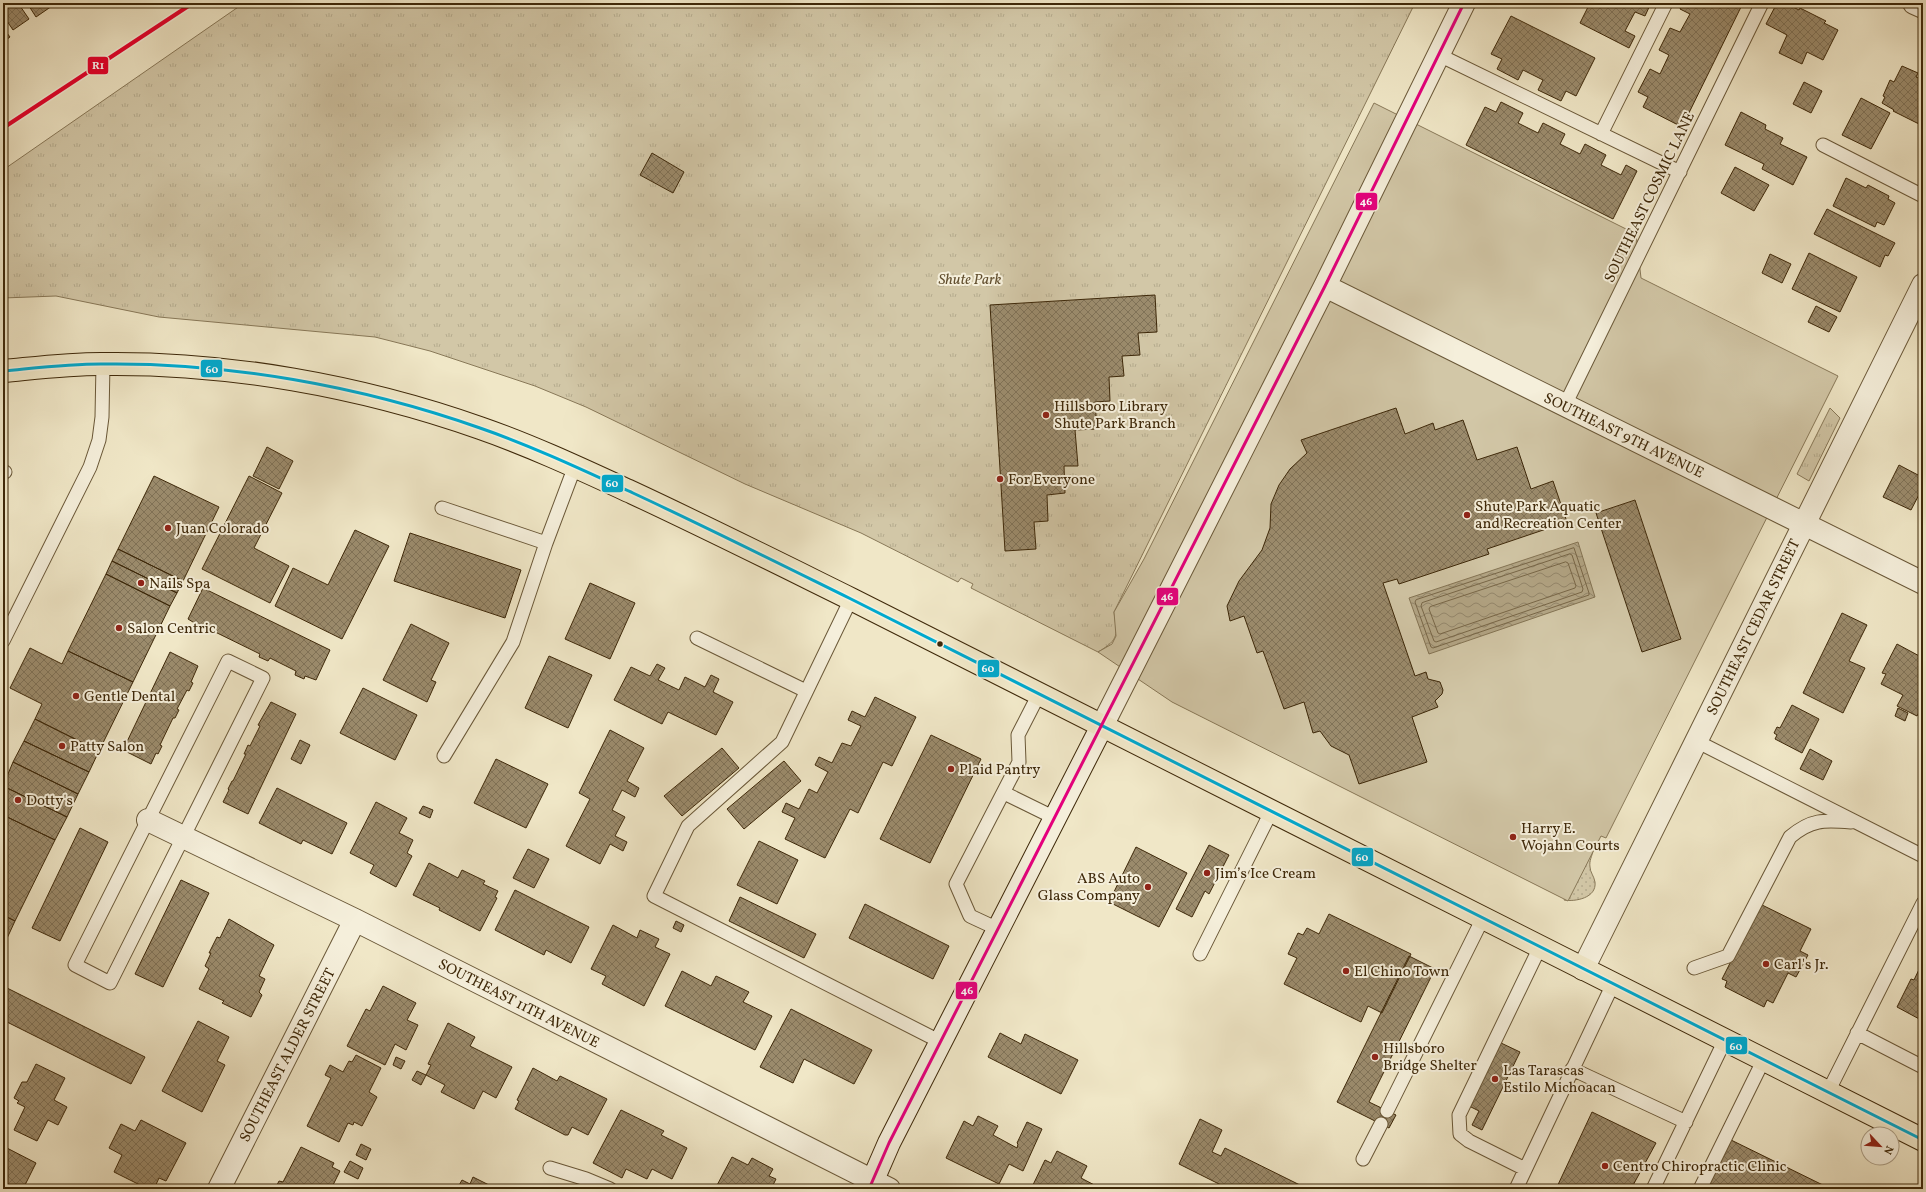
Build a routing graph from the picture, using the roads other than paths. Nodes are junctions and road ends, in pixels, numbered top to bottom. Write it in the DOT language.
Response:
graph roads {
  1 [pos="1464,3"];
  2 [pos="1666,3"];
  3 [pos="1762,3"];
  4 [pos="1914,3"];
  5 [pos="1923,7"];
  6 [pos="1439,55"];
  7 [pos="1601,134"];
  8 [pos="1823,144"];
  9 [pos="1680,172"];
  10 [pos="1923,196"];
  11 [pos="1923,285"];
  12 [pos="1325,286"];
  13 [pos="104,364"];
  14 [pos="3,371"];
  15 [pos="1565,405"];
  16 [pos="575,466"];
  17 [pos="442,508"];
  18 [pos="1804,524"];
  19 [pos="546,543"];
  20 [pos="1923,583"];
  21 [pos="851,599"];
  22 [pos="697,638"];
  23 [pos="3,641"];
  24 [pos="806,691"];
  25 [pos="1039,694"];
  26 [pos="1102,726"];
  27 [pos="1696,741"];
  28 [pos="444,756"];
  29 [pos="1004,793"];
  30 [pos="1271,812"];
  31 [pos="1055,818"];
  32 [pos="148,820"];
  33 [pos="1857,822"];
  34 [pos="183,837"];
  35 [pos="1923,856"];
  36 [pos="1922,909"];
  37 [pos="1484,918"];
  38 [pos="355,920"];
  39 [pos="998,929"];
  40 [pos="1540,947"];
  41 [pos="1200,954"];
  42 [pos="1583,968"];
  43 [pos="1694,968"];
  44 [pos="1613,984"];
  45 [pos="1857,1033"];
  46 [pos="1724,1040"];
  47 [pos="941,1042"];
  48 [pos="1764,1060"];
  49 [pos="1923,1067"];
  50 [pos="1572,1069"];
  51 [pos="1828,1092"];
  52 [pos="1387,1111"];
  53 [pos="1686,1122"];
  54 [pos="1381,1124"];
  55 [pos="1923,1140"];
  56 [pos="1363,1159"];
  57 [pos="550,1168"];
  58 [pos="1525,1169"];
  59 [pos="877,1186"];
  60 [pos="219,1189"];
  61 [pos="610,1189"];
  62 [pos="1516,1189"];
  63 [pos="1653,1189"];
  64 [pos="1700,1189"];
  1 -- 6 [label="street"];
  2 -- 7 [label="lane"];
  3 -- 9 [label="lane, SOUTHEAST COSMIC LANE"];
  4 -- 5 [label="street"];
  6 -- 7 [label="lane"];
  6 -- 12 [label="street"];
  7 -- 9 [label="lane"];
  8 -- 10 [label="lane"];
  9 -- 15 [label="lane, SOUTHEAST COSMIC LANE"];
  11 -- 18 [label="street, SOUTHEAST CEDAR STREET"];
  12 -- 15 [label="street, SOUTHEAST 9TH AVENUE"];
  12 -- 26 [label="street"];
  13 -- 14 [label="main road"];
  13 -- 16 [label="main road"];
  13 -- 23 [label="lane"];
  15 -- 18 [label="street, SOUTHEAST 9TH AVENUE"];
  16 -- 19 [label="lane"];
  16 -- 21 [label="main road"];
  17 -- 19 [label="lane"];
  18 -- 20 [label="street, SOUTHEAST 9TH AVENUE"];
  18 -- 27 [label="street, SOUTHEAST CEDAR STREET"];
  19 -- 28 [label="lane"];
  21 -- 24 [label="lane"];
  21 -- 25 [label="main road"];
  22 -- 24 [label="lane"];
  24 -- 47 [label="lane"];
  25 -- 26 [label="main road"];
  25 -- 29 [label="lane"];
  26 -- 30 [label="main road"];
  26 -- 31 [label="street"];
  27 -- 33 [label="lane"];
  27 -- 42 [label="street, SOUTHEAST CEDAR STREET"];
  29 -- 31 [label="lane"];
  29 -- 39 [label="lane"];
  30 -- 37 [label="main road"];
  30 -- 41 [label="lane"];
  31 -- 39 [label="street"];
  32 -- 34 [label="street, SOUTHEAST 11TH AVENUE"];
  32 -- 34 [label="lane"];
  32 -- 34 [label="lane"];
  33 -- 35 [label="lane"];
  33 -- 43 [label="lane"];
  34 -- 38 [label="street, SOUTHEAST 11TH AVENUE"];
  36 -- 45 [label="lane"];
  37 -- 40 [label="main road"];
  37 -- 52 [label="lane"];
  38 -- 59 [label="street, SOUTHEAST 11TH AVENUE"];
  38 -- 60 [label="street, SOUTHEAST ALDER STREET"];
  39 -- 47 [label="street"];
  40 -- 42 [label="main road"];
  40 -- 58 [label="lane"];
  42 -- 44 [label="main road"];
  44 -- 46 [label="main road"];
  44 -- 50 [label="lane"];
  45 -- 49 [label="lane"];
  45 -- 51 [label="lane"];
  46 -- 48 [label="main road"];
  46 -- 53 [label="lane"];
  47 -- 59 [label="street"];
  48 -- 51 [label="main road"];
  48 -- 64 [label="lane"];
  50 -- 53 [label="lane"];
  50 -- 58 [label="lane"];
  51 -- 55 [label="main road"];
  53 -- 63 [label="lane"];
  54 -- 56 [label="lane"];
  57 -- 61 [label="lane"];
  58 -- 62 [label="lane"];
}
